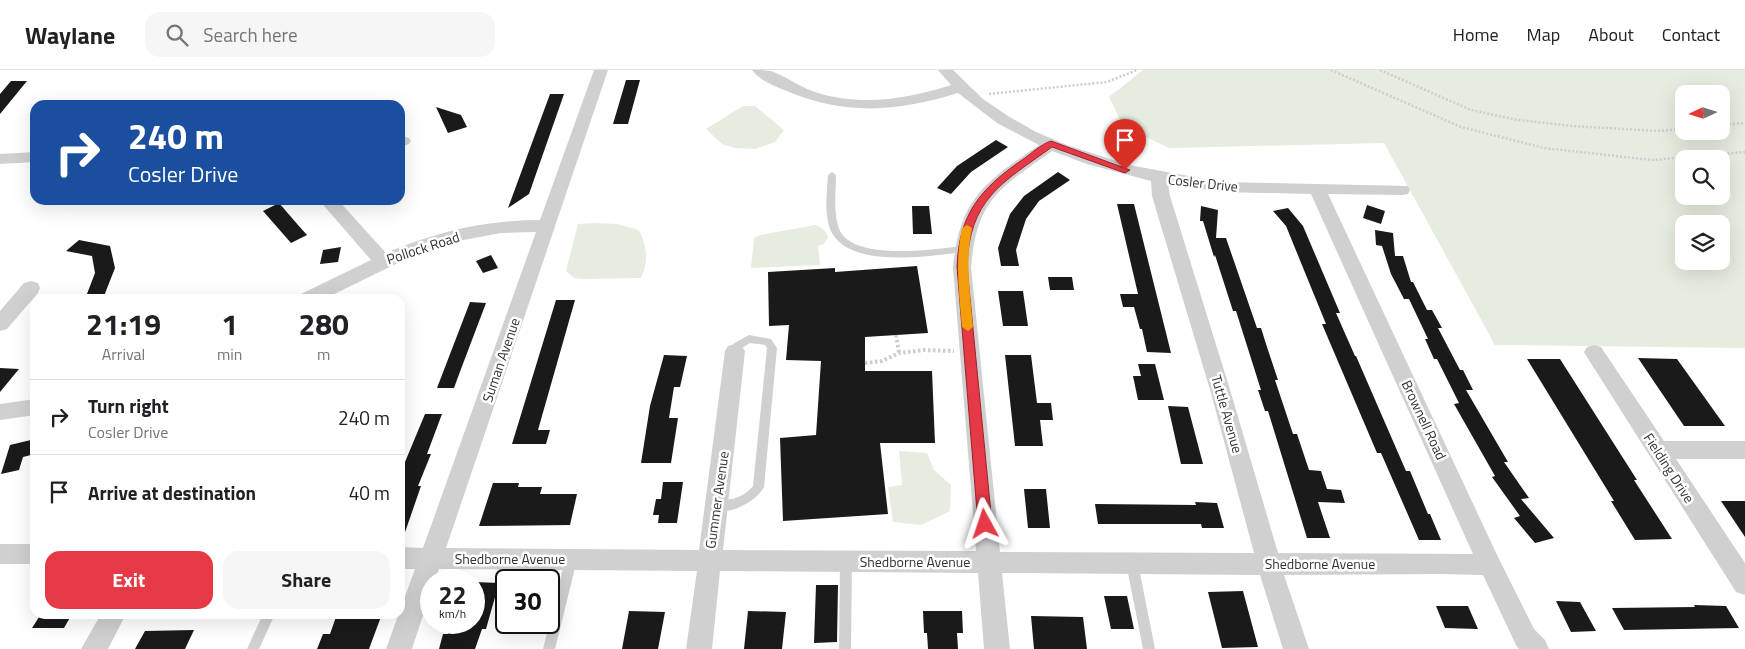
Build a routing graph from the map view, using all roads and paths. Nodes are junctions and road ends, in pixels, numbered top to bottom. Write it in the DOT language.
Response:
graph roads {
  1 [pos="601,70"];
  2 [pos="759,70"];
  3 [pos="945,70"];
  4 [pos="1137,70"];
  5 [pos="1331,70"];
  6 [pos="1380,70"];
  7 [pos="961,87"];
  8 [pos="974,99"];
  9 [pos="1745,123"];
  10 [pos="1730,124"];
  11 [pos="1675,130"];
  12 [pos="1051,144"];
  13 [pos="1745,152"];
  14 [pos="30,158"];
  15 [pos="0,159"];
  16 [pos="832,175"];
  17 [pos="1159,178"];
  18 [pos="1317,188"];
  19 [pos="1402,190"];
  20 [pos="332,205"];
  21 [pos="548,226"];
  22 [pos="962,249"];
  23 [pos="382,261"];
  24 [pos="31,288"];
  25 [pos="318,294"];
  26 [pos="0,324"];
  27 [pos="896,335"];
  28 [pos="735,351"];
  29 [pos="970,351"];
  30 [pos="1594,352"];
  31 [pos="898,353"];
  32 [pos="865,363"];
  33 [pos="30,408"];
  34 [pos="0,412"];
  35 [pos="1658,450"];
  36 [pos="1745,450"];
  37 [pos="716,507"];
  38 [pos="0,554"];
  39 [pos="30,554"];
  40 [pos="405,558"];
  41 [pos="430,558"];
  42 [pos="571,560"];
  43 [pos="708,561"];
  44 [pos="846,561"];
  45 [pos="988,562"];
  46 [pos="1132,563"];
  47 [pos="1269,564"];
  48 [pos="1490,565"];
  49 [pos="1745,584"];
  50 [pos="111,619"];
  51 [pos="267,619"];
  52 [pos="94,649"];
  53 [pos="253,649"];
  54 [pos="399,649"];
  55 [pos="549,649"];
  56 [pos="698,649"];
  57 [pos="845,649"];
  58 [pos="997,649"];
  59 [pos="1149,649"];
  60 [pos="1296,649"];
  61 [pos="1536,649"];
  1 -- 21 [label="street, Suman Avenue"];
  2 -- 7 [label="street"];
  3 -- 7 [label="street, Cosler Drive"];
  4 -- 8 [label="path"];
  5 -- 13 [label="path"];
  6 -- 11 [label="path"];
  7 -- 8 [label="street, Cosler Drive"];
  8 -- 12 [label="street, Cosler Drive"];
  9 -- 10 [label="path"];
  12 -- 17 [label="street, Cosler Drive"];
  12 -- 22 [label="street"];
  14 -- 15 [label="street"];
  16 -- 22 [label="lane"];
  17 -- 18 [label="street, Cosler Drive"];
  17 -- 47 [label="street, Tuttle Avenue"];
  18 -- 19 [label="street, Cosler Drive"];
  18 -- 48 [label="street, Brownell Road"];
  20 -- 23 [label="street"];
  21 -- 23 [label="street, Pollock Road"];
  21 -- 41 [label="street, Suman Avenue"];
  22 -- 29 [label="street"];
  23 -- 25 [label="street, Pollock Road"];
  24 -- 26 [label="street"];
  27 -- 31 [label="path"];
  28 -- 37 [label="street, Gummer Avenue"];
  28 -- 37 [label="lane"];
  29 -- 31 [label="path"];
  29 -- 45 [label="street"];
  30 -- 35 [label="street, Fielding Drive"];
  31 -- 32 [label="path"];
  33 -- 34 [label="street"];
  35 -- 36 [label="street"];
  35 -- 49 [label="street, Fielding Drive"];
  37 -- 43 [label="street, Gummer Avenue"];
  38 -- 39 [label="street"];
  40 -- 41 [label="street, Shedborne Avenue"];
  41 -- 42 [label="street, Shedborne Avenue"];
  41 -- 54 [label="street, Suman Avenue"];
  42 -- 43 [label="street, Shedborne Avenue"];
  42 -- 55 [label="lane"];
  43 -- 44 [label="street, Shedborne Avenue"];
  43 -- 56 [label="street, Gummer Avenue"];
  44 -- 45 [label="street, Shedborne Avenue"];
  44 -- 57 [label="lane"];
  45 -- 46 [label="street, Shedborne Avenue"];
  45 -- 58 [label="street"];
  46 -- 47 [label="street, Shedborne Avenue"];
  46 -- 59 [label="lane"];
  47 -- 48 [label="street, Shedborne Avenue"];
  47 -- 60 [label="street, Tuttle Avenue"];
  48 -- 61 [label="street, Brownell Road"];
  50 -- 52 [label="street"];
  51 -- 53 [label="lane"];
}
